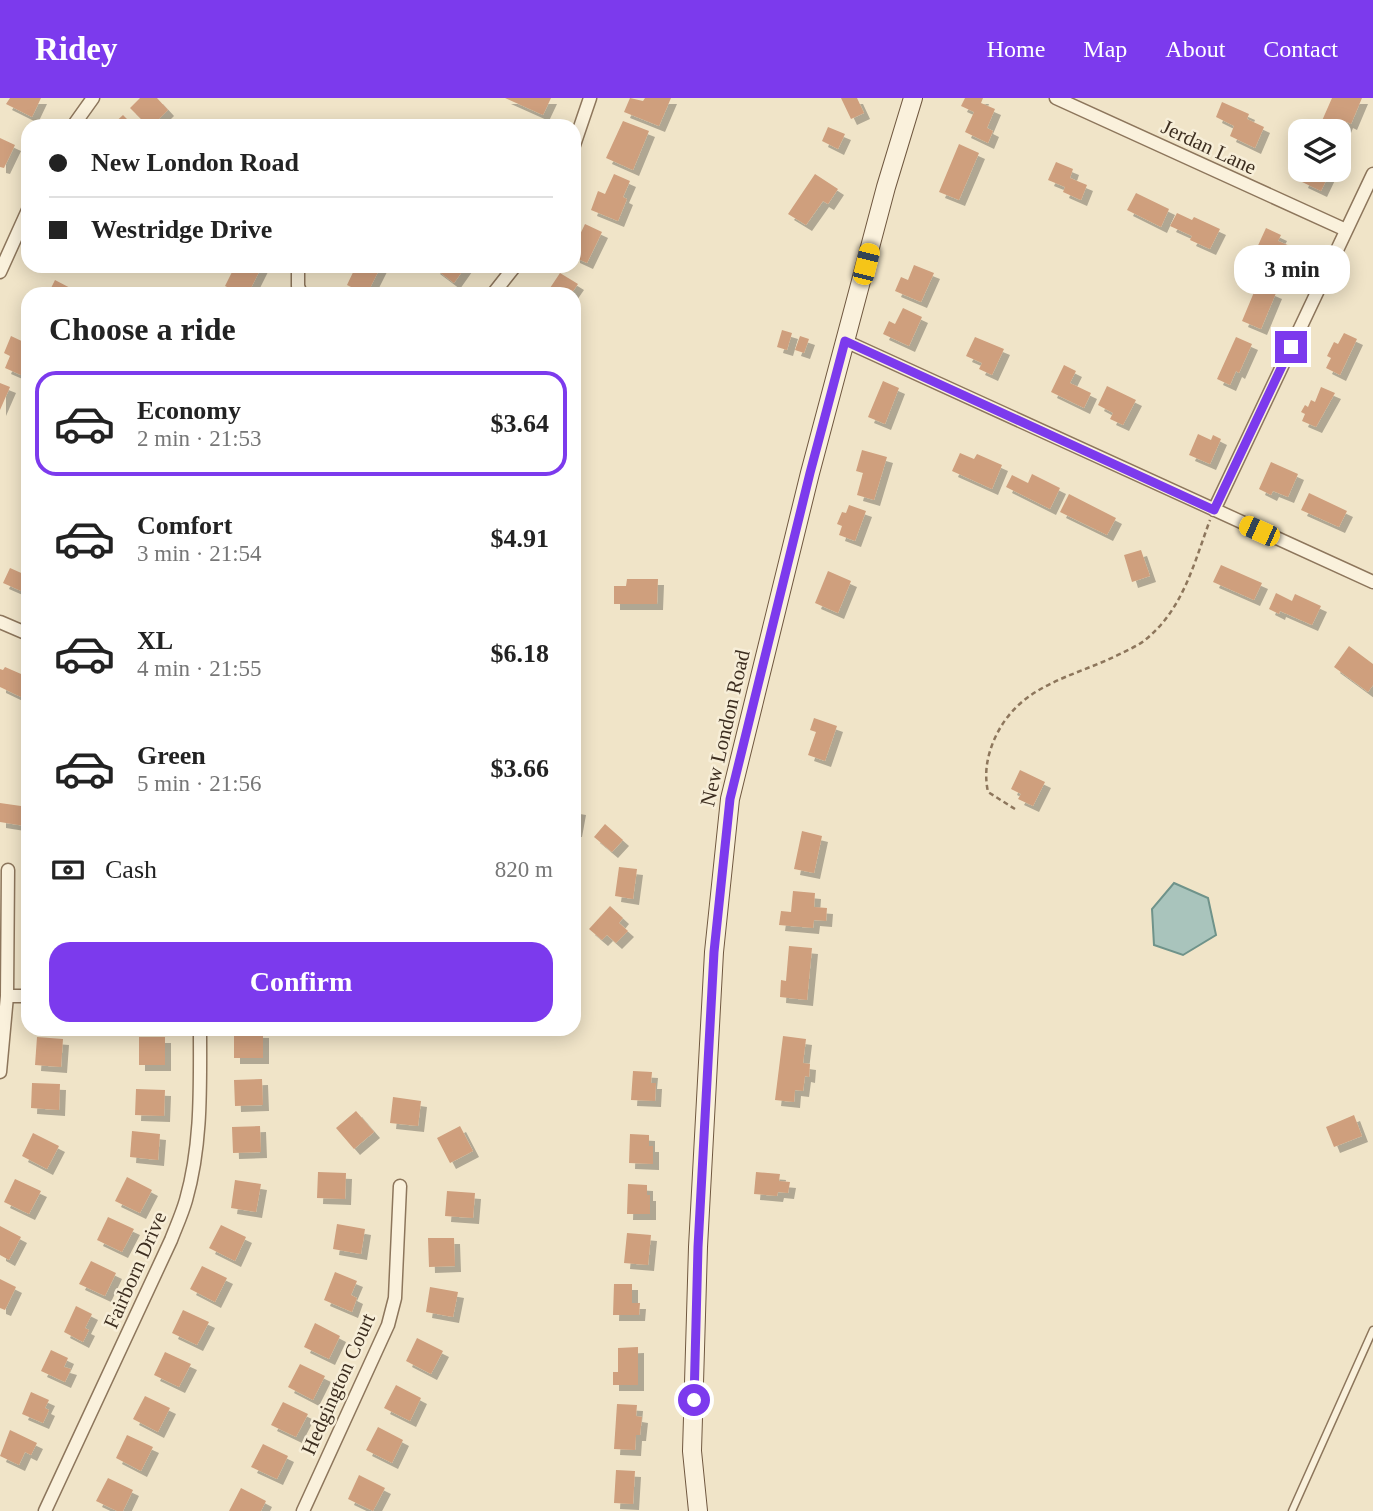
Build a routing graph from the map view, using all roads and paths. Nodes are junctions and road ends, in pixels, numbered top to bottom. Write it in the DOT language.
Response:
graph roads {
  1 [pos="93,98"];
  2 [pos="590,98"];
  3 [pos="913,98"];
  4 [pos="1056,98"];
  5 [pos="78,119"];
  6 [pos="581,124"];
  7 [pos="1373,174"];
  8 [pos="21,226"];
  9 [pos="1346,230"];
  10 [pos="0,272"];
  11 [pos="510,273"];
  12 [pos="498,287"];
  13 [pos="845,341"];
  14 [pos="1214,510"];
  15 [pos="1373,582"];
  16 [pos="0,622"];
  17 [pos="21,631"];
  18 [pos="1015,809"];
  19 [pos="8,870"];
  20 [pos="7,996"];
  21 [pos="21,996"];
  22 [pos="200,1036"];
  23 [pos="0,1072"];
  24 [pos="400,1186"];
  25 [pos="1373,1330"];
  26 [pos="45,1511"];
  27 [pos="303,1511"];
  28 [pos="698,1511"];
  29 [pos="1292,1511"];
  1 -- 5 [label="street"];
  2 -- 6 [label="street"];
  3 -- 13 [label="street, New London Road"];
  4 -- 9 [label="street, Jerdan Lane"];
  7 -- 9 [label="street"];
  8 -- 10 [label="street"];
  9 -- 14 [label="street"];
  11 -- 12 [label="street"];
  13 -- 14 [label="street"];
  13 -- 28 [label="street, New London Road"];
  14 -- 15 [label="street"];
  14 -- 18 [label="path"];
  16 -- 17 [label="street"];
  19 -- 20 [label="street"];
  20 -- 21 [label="street"];
  20 -- 23 [label="street"];
  22 -- 26 [label="street, Fairborn Drive"];
  24 -- 27 [label="street, Hedgington Court"];
  25 -- 29 [label="lane"];
}
